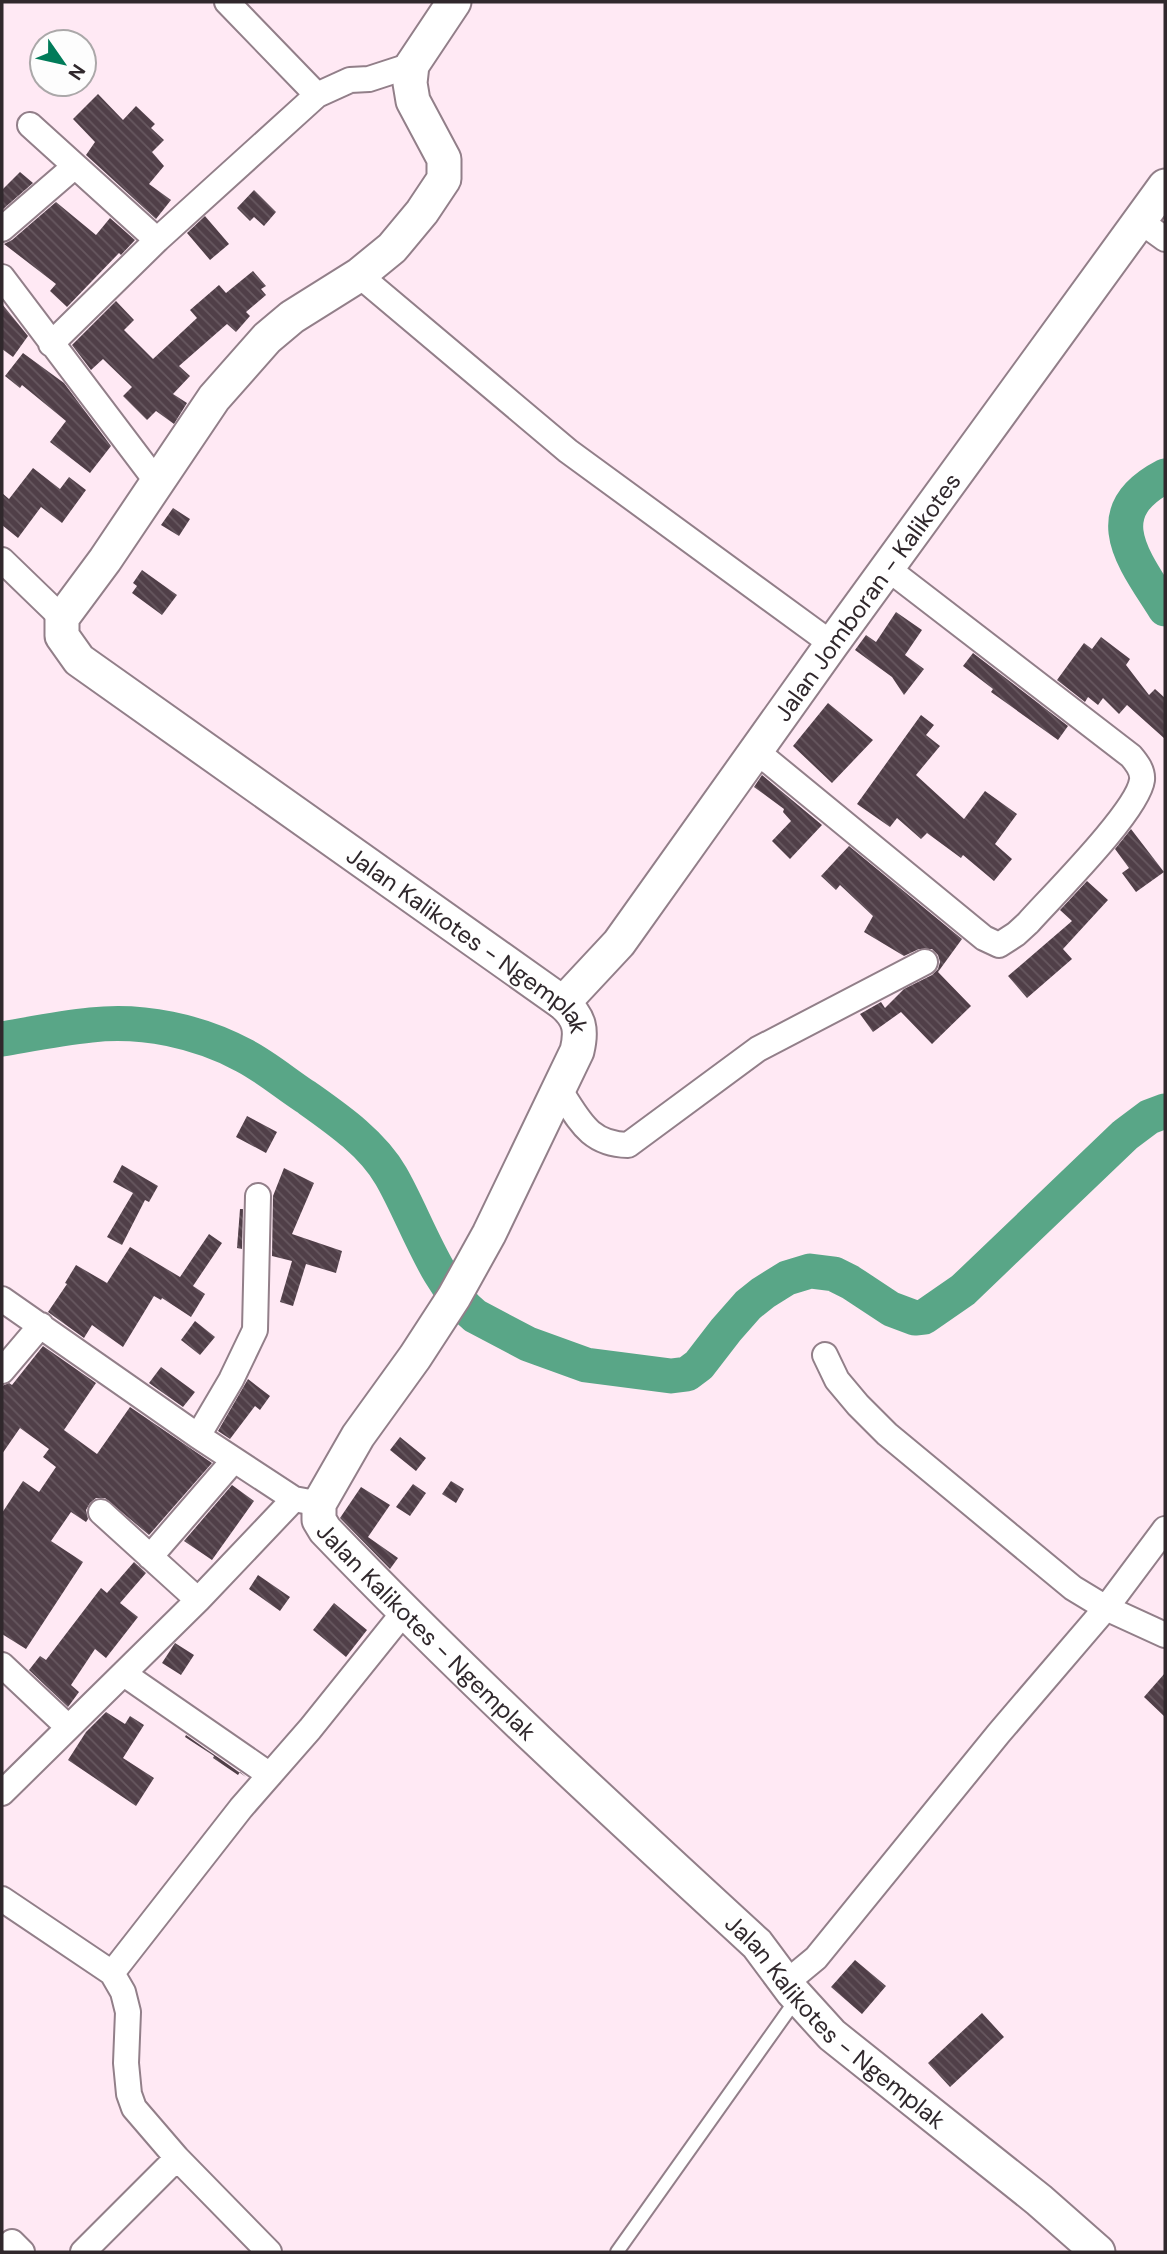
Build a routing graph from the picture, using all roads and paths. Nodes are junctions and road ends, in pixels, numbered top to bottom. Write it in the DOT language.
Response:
graph roads {
  1 [pos="226,2"];
  2 [pos="454,2"];
  3 [pos="412,65"];
  4 [pos="317,95"];
  5 [pos="30,125"];
  6 [pos="75,166"];
  7 [pos="1165,187"];
  8 [pos="2,229"];
  9 [pos="1153,230"];
  10 [pos="157,240"];
  11 [pos="359,275"];
  12 [pos="2,277"];
  13 [pos="51,344"];
  14 [pos="158,482"];
  15 [pos="2,560"];
  16 [pos="887,568"];
  17 [pos="62,618"];
  18 [pos="832,644"];
  19 [pos="755,750"];
  20 [pos="925,962"];
  21 [pos="563,1003"];
  22 [pos="559,1089"];
  23 [pos="258,1196"];
  24 [pos="2,1299"];
  25 [pos="41,1325"];
  26 [pos="825,1355"];
  27 [pos="2,1371"];
  28 [pos="198,1436"];
  29 [pos="234,1460"];
  30 [pos="307,1502"];
  31 [pos="101,1512"];
  32 [pos="1165,1529"];
  33 [pos="150,1557"];
  34 [pos="198,1600"];
  35 [pos="1106,1608"];
  36 [pos="404,1612"];
  37 [pos="1165,1636"];
  38 [pos="2,1665"];
  39 [pos="124,1674"];
  40 [pos="68,1727"];
  41 [pos="270,1775"];
  42 [pos="2,1793"];
  43 [pos="2,1899"];
  44 [pos="112,1973"];
  45 [pos="793,1990"];
  46 [pos="177,2158"];
  47 [pos="83,2252"];
  48 [pos="269,2252"];
  49 [pos="617,2252"];
  50 [pos="1098,2252"];
  1 -- 4 [label="street"];
  2 -- 3 [label="street"];
  3 -- 4 [label="street"];
  3 -- 11 [label="street"];
  4 -- 10 [label="street"];
  5 -- 6 [label="street"];
  6 -- 8 [label="street"];
  6 -- 10 [label="street"];
  7 -- 9 [label="street, Jalan Jomboran - Kalikotes"];
  9 -- 16 [label="street, Jalan Jomboran - Kalikotes"];
  10 -- 13 [label="street"];
  11 -- 14 [label="street"];
  11 -- 18 [label="street"];
  12 -- 13 [label="street"];
  13 -- 14 [label="street"];
  14 -- 17 [label="street"];
  15 -- 17 [label="street"];
  16 -- 18 [label="street, Jalan Jomboran - Kalikotes"];
  16 -- 19 [label="street"];
  17 -- 21 [label="street, Jalan Kalikotes - Ngemplak"];
  18 -- 19 [label="street, Jalan Jomboran - Kalikotes"];
  19 -- 21 [label="street, Jalan Jomboran - Kalikotes"];
  20 -- 22 [label="street"];
  21 -- 22 [label="street, Jalan Kalikotes - Ngemplak"];
  22 -- 30 [label="street, Jalan Kalikotes - Ngemplak"];
  23 -- 28 [label="street"];
  24 -- 25 [label="street"];
  25 -- 27 [label="street"];
  25 -- 28 [label="street"];
  26 -- 35 [label="street"];
  28 -- 29 [label="street"];
  29 -- 30 [label="street"];
  29 -- 33 [label="street"];
  30 -- 34 [label="street"];
  30 -- 36 [label="street, Jalan Kalikotes - Ngemplak"];
  31 -- 33 [label="street"];
  32 -- 35 [label="street"];
  33 -- 34 [label="street"];
  34 -- 39 [label="street"];
  35 -- 37 [label="street"];
  35 -- 45 [label="street"];
  36 -- 41 [label="street"];
  36 -- 45 [label="street, Jalan Kalikotes - Ngemplak"];
  38 -- 40 [label="street"];
  39 -- 40 [label="street"];
  39 -- 41 [label="street"];
  40 -- 42 [label="street"];
  41 -- 44 [label="street"];
  43 -- 44 [label="street"];
  44 -- 46 [label="street"];
  45 -- 49 [label="lane"];
  45 -- 50 [label="street, Jalan Kalikotes - Ngemplak"];
  46 -- 47 [label="street"];
  46 -- 48 [label="street"];
}
